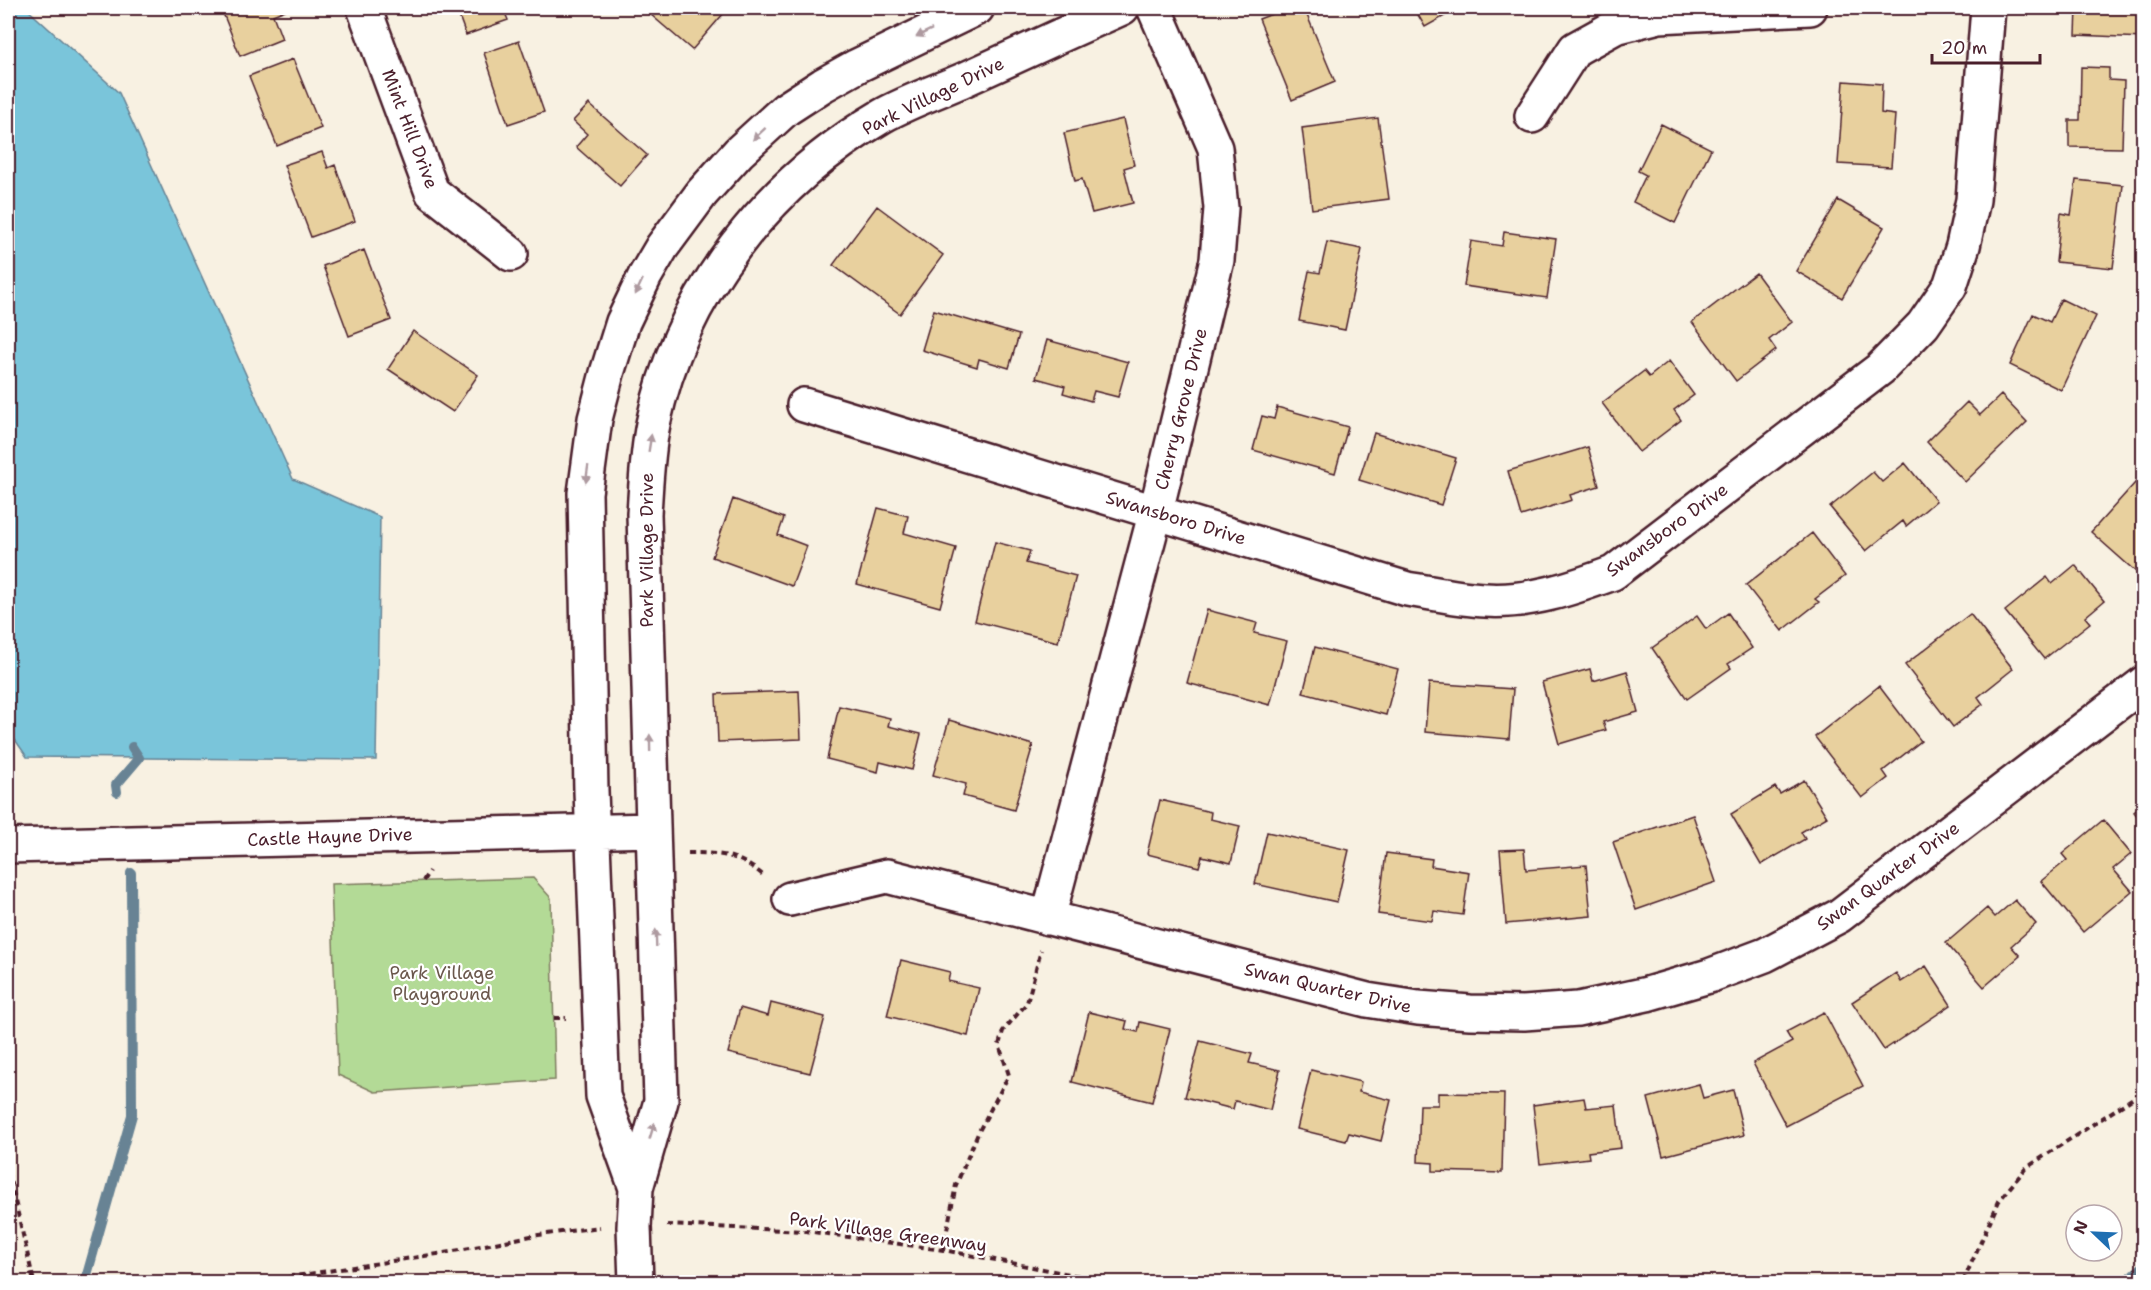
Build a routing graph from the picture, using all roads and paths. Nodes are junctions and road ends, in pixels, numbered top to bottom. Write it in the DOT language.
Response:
graph roads {
  1 [pos="364,8"];
  2 [pos="977,8"];
  3 [pos="1122,8"];
  4 [pos="1154,8"];
  5 [pos="1810,8"];
  6 [pos="1988,8"];
  7 [pos="1532,116"];
  8 [pos="511,254"];
  9 [pos="804,405"];
  10 [pos="1156,512"];
  11 [pos="2144,683"];
  12 [pos="594,830"];
  13 [pos="653,830"];
  14 [pos="8,846"];
  15 [pos="684,853"];
  16 [pos="790,899"];
  17 [pos="1048,918"];
  18 [pos="2144,1090"];
  19 [pos="8,1171"];
  20 [pos="636,1188"];
  21 [pos="675,1225"];
  22 [pos="594,1227"];
  23 [pos="943,1250"];
  24 [pos="34,1282"];
  25 [pos="257,1282"];
  26 [pos="636,1282"];
  27 [pos="1095,1282"];
  28 [pos="1963,1282"];
  1 -- 8 [label="street, Mint Hill Drive"];
  2 -- 12 [label="street, Park Village Drive, one-way"];
  13 -- 3 [label="street, Park Village Drive, one-way"];
  4 -- 10 [label="street, Cherry Grove Drive"];
  5 -- 7 [label="street"];
  6 -- 10 [label="street, Swansboro Drive"];
  9 -- 10 [label="street, Swansboro Drive"];
  10 -- 17 [label="street, Cherry Grove Drive"];
  11 -- 17 [label="street, Swan Quarter Drive"];
  12 -- 13 [label="street, Castle Hayne Drive"];
  12 -- 14 [label="street, Castle Hayne Drive"];
  12 -- 20 [label="street, Park Village Drive"];
  20 -- 13 [label="street, Park Village Drive, one-way"];
  15 -- 16 [label="path"];
  16 -- 17 [label="street, Swan Quarter Drive"];
  17 -- 23 [label="path"];
  18 -- 28 [label="path"];
  19 -- 24 [label="path"];
  20 -- 26 [label="street, Park Village Drive"];
  21 -- 23 [label="path, Park Village Greenway"];
  22 -- 25 [label="path"];
  23 -- 27 [label="path, Park Village Greenway"];
}
